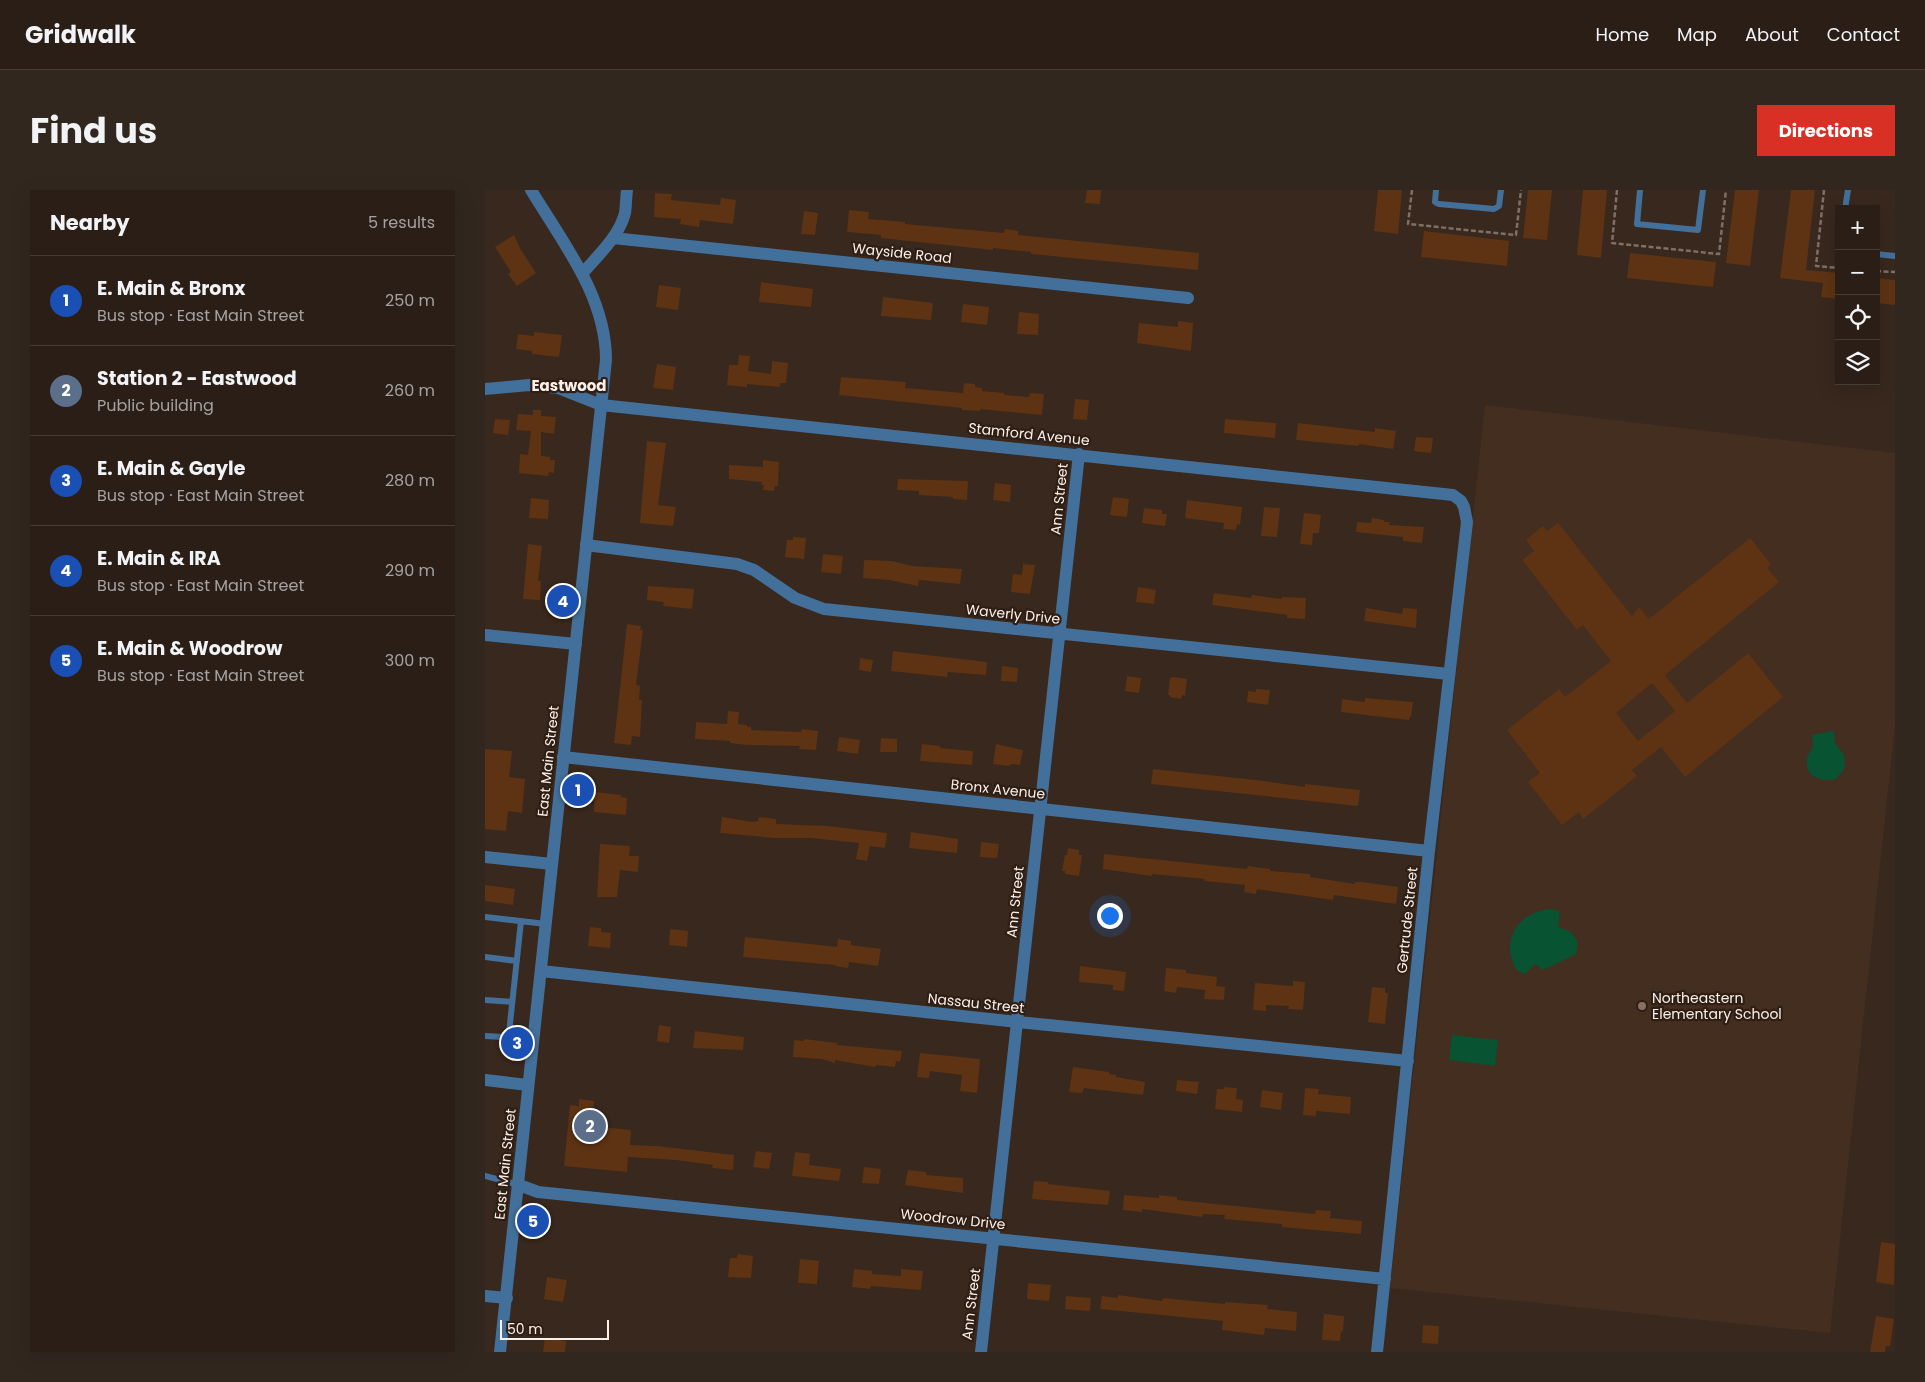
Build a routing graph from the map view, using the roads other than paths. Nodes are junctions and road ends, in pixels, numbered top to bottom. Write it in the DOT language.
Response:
graph roads {
  1 [pos="531,190"];
  2 [pos="627,190"];
  3 [pos="1436,190"];
  4 [pos="1501,190"];
  5 [pos="1640,190"];
  6 [pos="1703,190"];
  7 [pos="1848,190"];
  8 [pos="1846,205"];
  9 [pos="613,238"];
  10 [pos="1880,254"];
  11 [pos="1895,256"];
  12 [pos="582,274"];
  13 [pos="1188,298"];
  14 [pos="485,389"];
  15 [pos="601,405"];
  16 [pos="1079,454"];
  17 [pos="1453,495"];
  18 [pos="586,545"];
  19 [pos="1059,634"];
  20 [pos="485,635"];
  21 [pos="576,644"];
  22 [pos="1449,674"];
  23 [pos="563,757"];
  24 [pos="1040,808"];
  25 [pos="1429,851"];
  26 [pos="485,857"];
  27 [pos="552,864"];
  28 [pos="485,917"];
  29 [pos="521,921"];
  30 [pos="545,924"];
  31 [pos="485,957"];
  32 [pos="517,961"];
  33 [pos="541,971"];
  34 [pos="485,1000"];
  35 [pos="512,1002"];
  36 [pos="1018,1022"];
  37 [pos="485,1036"];
  38 [pos="1408,1061"];
  39 [pos="485,1080"];
  40 [pos="528,1085"];
  41 [pos="485,1176"];
  42 [pos="519,1186"];
  43 [pos="994,1238"];
  44 [pos="1385,1279"];
  45 [pos="485,1296"];
  46 [pos="507,1298"];
  47 [pos="501,1352"];
  48 [pos="981,1352"];
  49 [pos="1377,1352"];
  1 -- 12 [label="street, East Main Street"];
  2 -- 9 [label="street"];
  3 -- 4 [label="lane"];
  5 -- 6 [label="lane"];
  7 -- 8 [label="lane"];
  9 -- 12 [label="street"];
  9 -- 13 [label="street, Wayside Road"];
  10 -- 11 [label="lane"];
  12 -- 15 [label="street, East Main Street"];
  14 -- 15 [label="street, Stamford Avenue"];
  15 -- 16 [label="street, Stamford Avenue"];
  15 -- 18 [label="street, East Main Street"];
  16 -- 17 [label="street, Stamford Avenue"];
  16 -- 19 [label="street, Ann Street"];
  17 -- 22 [label="street, Gertrude Street"];
  18 -- 19 [label="street, Waverly Drive"];
  18 -- 21 [label="street, East Main Street"];
  19 -- 22 [label="street, Waverly Drive"];
  19 -- 24 [label="street, Ann Street"];
  20 -- 21 [label="street"];
  21 -- 23 [label="street, East Main Street"];
  22 -- 25 [label="street, Gertrude Street"];
  23 -- 24 [label="street, Bronx Avenue"];
  23 -- 27 [label="street, East Main Street"];
  24 -- 25 [label="street, Bronx Avenue"];
  24 -- 36 [label="street, Ann Street"];
  25 -- 38 [label="street, Gertrude Street"];
  26 -- 27 [label="street"];
  27 -- 30 [label="street, East Main Street"];
  28 -- 29 [label="lane"];
  29 -- 30 [label="lane"];
  29 -- 32 [label="lane"];
  30 -- 33 [label="street, East Main Street"];
  31 -- 32 [label="lane"];
  32 -- 35 [label="lane"];
  33 -- 36 [label="street, Nassau Street"];
  33 -- 40 [label="street, East Main Street"];
  34 -- 35 [label="lane"];
  35 -- 37 [label="lane"];
  36 -- 38 [label="street, Nassau Street"];
  36 -- 43 [label="street, Ann Street"];
  38 -- 44 [label="street, Gertrude Street"];
  39 -- 40 [label="street"];
  40 -- 42 [label="street, East Main Street"];
  41 -- 42 [label="lane"];
  42 -- 43 [label="street, Woodrow Drive"];
  42 -- 46 [label="street, East Main Street"];
  43 -- 44 [label="street, Woodrow Drive"];
  43 -- 48 [label="street, Ann Street"];
  44 -- 49 [label="street, Gertrude Street"];
  45 -- 46 [label="street"];
  46 -- 47 [label="street, East Main Street"];
}
